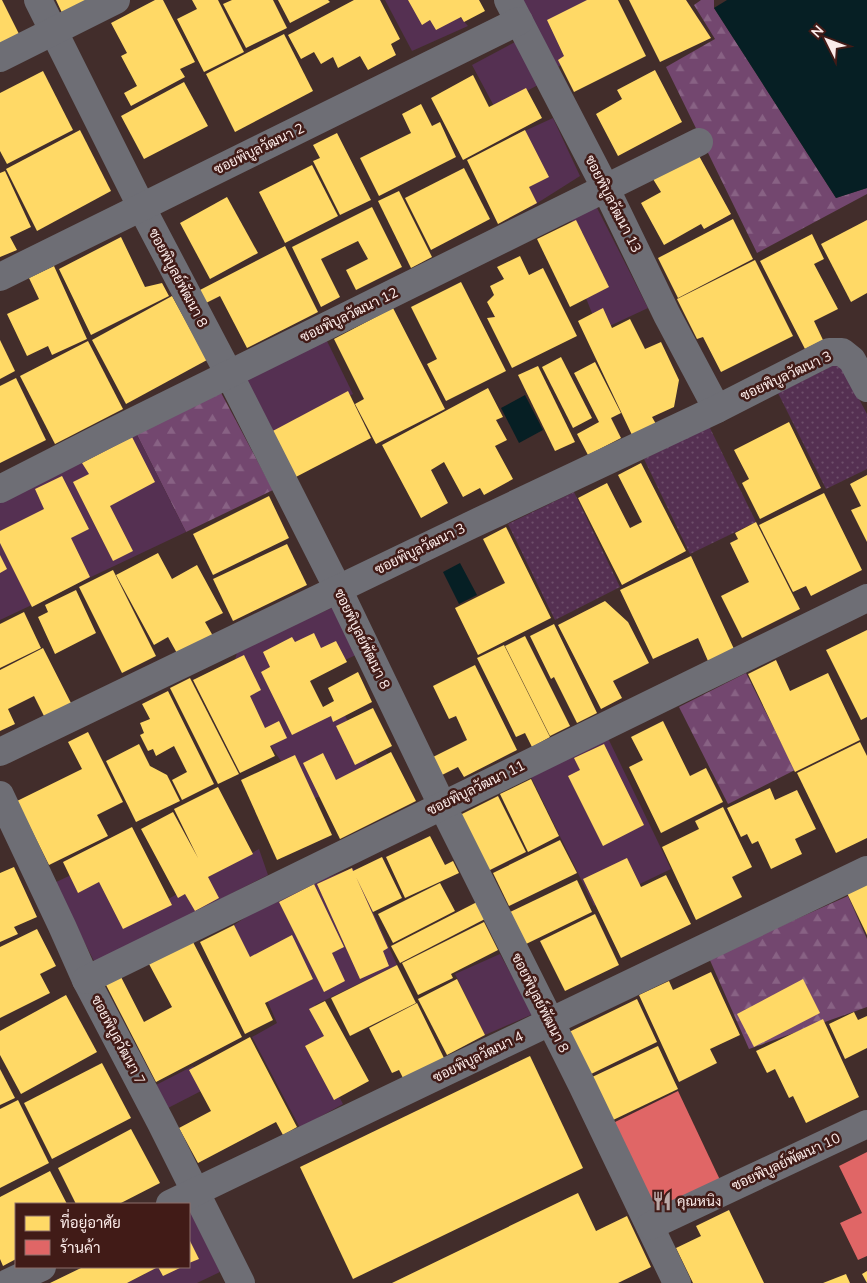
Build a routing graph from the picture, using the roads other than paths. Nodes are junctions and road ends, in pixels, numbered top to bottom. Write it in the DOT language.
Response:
graph roads {
  1 [pos="38,0"];
  2 [pos="116,0"];
  3 [pos="513,10"];
  4 [pos="54,31"];
  5 [pos="0,58"];
  6 [pos="699,142"];
  7 [pos="605,187"];
  8 [pos="142,207"];
  9 [pos="0,277"];
  10 [pos="229,374"];
  11 [pos="867,388"];
  12 [pos="717,409"];
  13 [pos="0,489"];
  14 [pos="338,589"];
  15 [pos="867,598"];
  16 [pos="0,752"];
  17 [pos="0,795"];
  18 [pos="442,805"];
  19 [pos="867,870"];
  20 [pos="86,980"];
  21 [pos="549,1022"];
  22 [pos="867,1124"];
  23 [pos="196,1192"];
  24 [pos="172,1203"];
  25 [pos="650,1226"];
  26 [pos="40,1268"];
  27 [pos="8,1283"];
  28 [pos="241,1283"];
  29 [pos="677,1283"];
  1 -- 4 [label="street, ซอยพิบูลย์พัฒนา 8"];
  2 -- 4 [label="street"];
  3 -- 7 [label="street, ซอยพิบูลวัฒนา 13"];
  3 -- 8 [label="street, ซอยพิบูลวัฒนา 2"];
  4 -- 5 [label="street"];
  4 -- 8 [label="street, ซอยพิบูลย์พัฒนา 8"];
  6 -- 7 [label="street, ซอยพิบูลวัฒนา 12"];
  7 -- 10 [label="street, ซอยพิบูลวัฒนา 12"];
  7 -- 12 [label="street, ซอยพิบูลวัฒนา 13"];
  8 -- 9 [label="street, ซอยพิบูลวัฒนา 2"];
  8 -- 10 [label="street, ซอยพิบูลย์พัฒนา 8"];
  10 -- 13 [label="street, ซอยพิบูลวัฒนา 12"];
  10 -- 14 [label="street, ซอยพิบูลย์พัฒนา 8"];
  11 -- 12 [label="street, ซอยพิบูลวัฒนา 3"];
  12 -- 14 [label="street, ซอยพิบูลวัฒนา 3"];
  14 -- 16 [label="street, ซอยพิบูลวัฒนา 3"];
  14 -- 18 [label="street, ซอยพิบูลย์พัฒนา 8"];
  15 -- 18 [label="street, ซอยพิบูลวัฒนา 11"];
  17 -- 20 [label="street, ซอยพิบูลวัฒนา 7"];
  18 -- 20 [label="street, ซอยพิบูลวัฒนา 11"];
  18 -- 21 [label="street, ซอยพิบูลย์พัฒนา 8"];
  19 -- 21 [label="street, ซอยพิบูลวัฒนา 4"];
  20 -- 23 [label="street, ซอยพิบูลวัฒนา 7"];
  21 -- 23 [label="street, ซอยพิบูลวัฒนา 4"];
  21 -- 25 [label="street, ซอยพิบูลย์พัฒนา 8"];
  22 -- 25 [label="street, ซอยพิบูลย์พัฒนา 10"];
  23 -- 24 [label="street, ซอยพิบูลวัฒนา 4"];
  23 -- 28 [label="street, ซอยพิบูลวัฒนา 7"];
  25 -- 29 [label="street, ซอยพิบูลย์พัฒนา 8"];
  26 -- 27 [label="street"];
}
